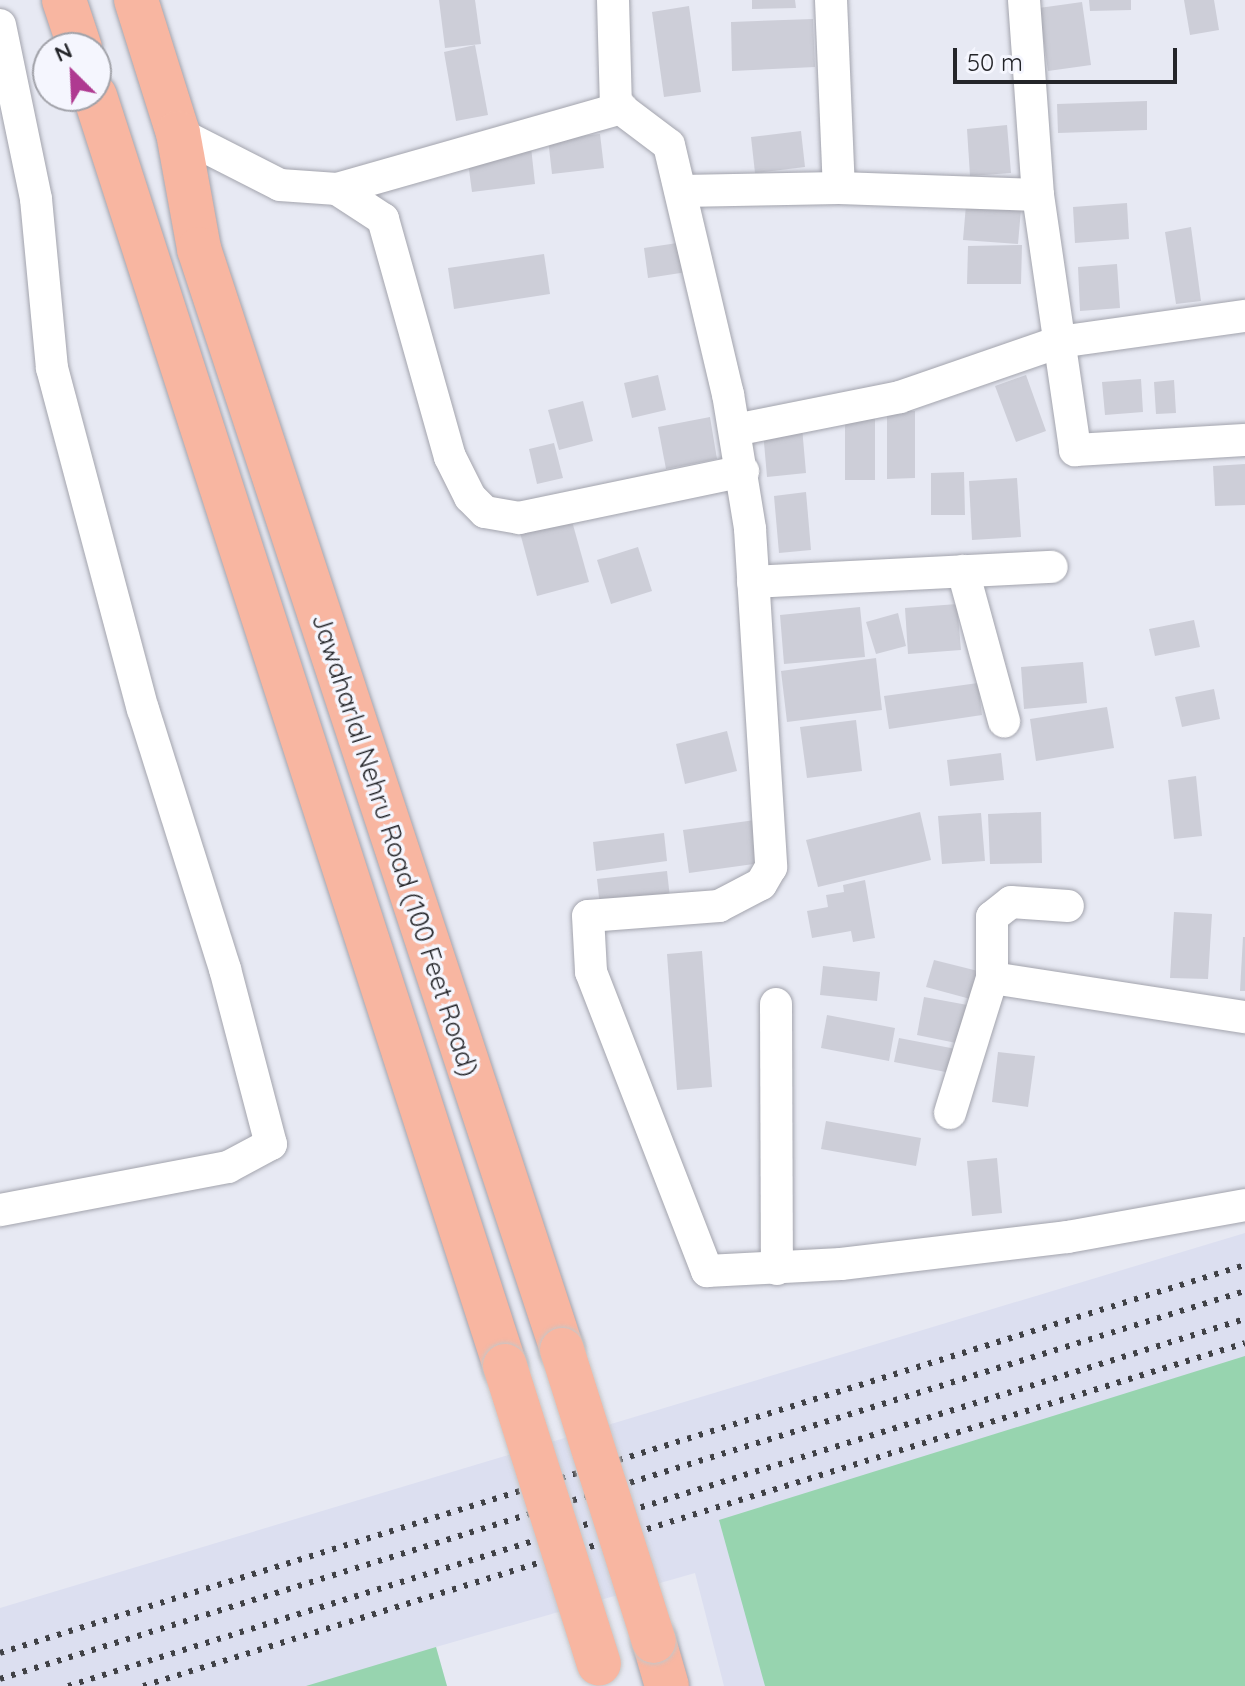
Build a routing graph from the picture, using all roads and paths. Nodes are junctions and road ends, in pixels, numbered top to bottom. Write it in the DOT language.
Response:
graph roads {
  1 [pos="64,0"];
  2 [pos="136,0"];
  3 [pos="613,0"];
  4 [pos="831,0"];
  5 [pos="1024,0"];
  6 [pos="0,25"];
  7 [pos="75,32"];
  8 [pos="622,108"];
  9 [pos="100,112"];
  10 [pos="178,133"];
  11 [pos="839,188"];
  12 [pos="337,189"];
  13 [pos="682,191"];
  14 [pos="1038,195"];
  15 [pos="1245,316"];
  16 [pos="1059,342"];
  17 [pos="735,430"];
  18 [pos="1245,440"];
  19 [pos="743,471"];
  20 [pos="1052,567"];
  21 [pos="963,571"];
  22 [pos="753,582"];
  23 [pos="1004,721"];
  24 [pos="1068,906"];
  25 [pos="992,978"];
  26 [pos="776,1004"];
  27 [pos="1245,1017"];
  28 [pos="950,1113"];
  29 [pos="1245,1205"];
  30 [pos="0,1210"];
  31 [pos="777,1269"];
  32 [pos="602,1675"];
  33 [pos="667,1686"];
  1 -- 7 [label="main road"];
  2 -- 10 [label="main road, Jawaharlal Nehru Road (100 Feet Road)"];
  3 -- 8 [label="street"];
  4 -- 11 [label="street"];
  5 -- 14 [label="street"];
  6 -- 30 [label="street"];
  8 -- 12 [label="street"];
  8 -- 13 [label="street"];
  9 -- 32 [label="main road, bridge"];
  10 -- 12 [label="street"];
  10 -- 33 [label="main road, Jawaharlal Nehru Road (100 Feet Road), bridge"];
  11 -- 13 [label="street"];
  11 -- 14 [label="street"];
  12 -- 19 [label="street"];
  13 -- 17 [label="street"];
  14 -- 16 [label="street"];
  15 -- 16 [label="street"];
  16 -- 17 [label="street"];
  16 -- 18 [label="street"];
  17 -- 19 [label="street"];
  19 -- 22 [label="street"];
  20 -- 21 [label="street"];
  21 -- 22 [label="street"];
  21 -- 23 [label="street"];
  22 -- 31 [label="street"];
  24 -- 25 [label="street"];
  25 -- 27 [label="street"];
  25 -- 28 [label="street"];
  26 -- 31 [label="street"];
  29 -- 31 [label="street"];
}
